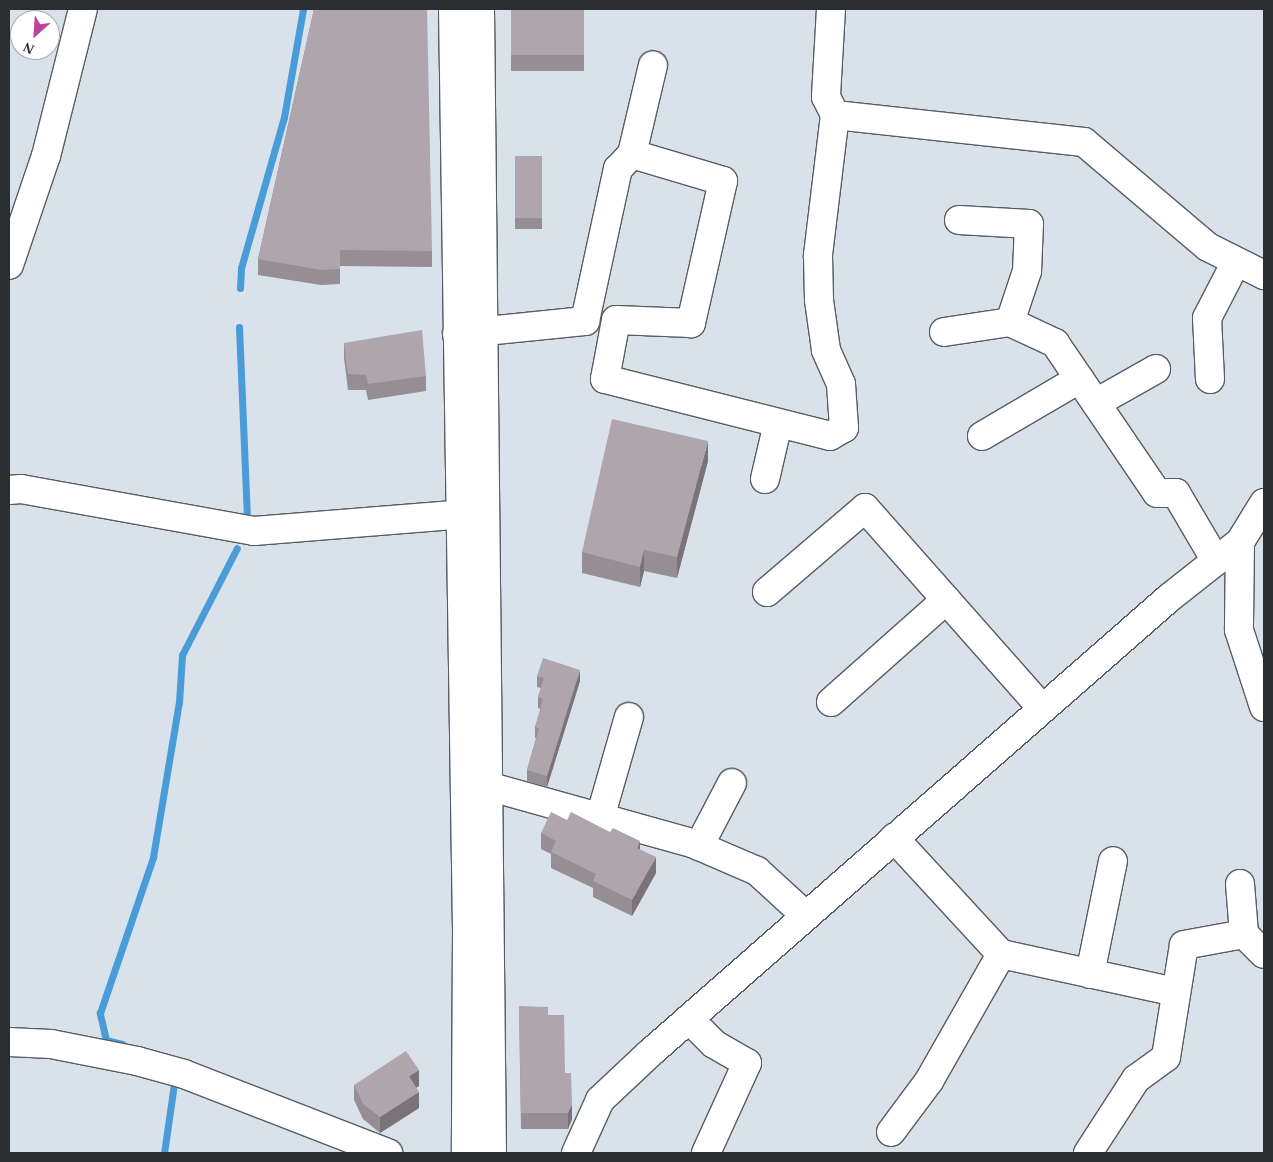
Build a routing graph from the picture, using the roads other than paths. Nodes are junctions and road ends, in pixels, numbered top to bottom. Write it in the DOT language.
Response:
graph roads {
  1 [pos="83,9"];
  2 [pos="453,9"];
  3 [pos="480,9"];
  4 [pos="831,9"];
  5 [pos="653,65"];
  6 [pos="834,115"];
  7 [pos="632,154"];
  8 [pos="22,192"];
  9 [pos="959,220"];
  10 [pos="1236,262"];
  11 [pos="9,265"];
  12 [pos="1264,275"];
  13 [pos="616,320"];
  14 [pos="585,322"];
  15 [pos="1010,322"];
  16 [pos="484,332"];
  17 [pos="944,332"];
  18 [pos="457,334"];
  19 [pos="1156,369"];
  20 [pos="1079,378"];
  21 [pos="1210,379"];
  22 [pos="1096,403"];
  23 [pos="778,423"];
  24 [pos="982,436"];
  25 [pos="765,479"];
  26 [pos="9,490"];
  27 [pos="1264,503"];
  28 [pos="474,513"];
  29 [pos="1240,542"];
  30 [pos="1216,561"];
  31 [pos="767,592"];
  32 [pos="946,600"];
  33 [pos="831,702"];
  34 [pos="1264,707"];
  35 [pos="1042,708"];
  36 [pos="629,717"];
  37 [pos="477,783"];
  38 [pos="732,784"];
  39 [pos="600,818"];
  40 [pos="894,838"];
  41 [pos="698,846"];
  42 [pos="1112,861"];
  43 [pos="1240,884"];
  44 [pos="805,915"];
  45 [pos="1244,934"];
  46 [pos="1001,954"];
  47 [pos="1264,954"];
  48 [pos="1090,974"];
  49 [pos="1161,989"];
  50 [pos="689,1019"];
  51 [pos="9,1042"];
  52 [pos="891,1132"];
  53 [pos="388,1153"];
  54 [pos="466,1153"];
  55 [pos="492,1153"];
  56 [pos="576,1153"];
  57 [pos="706,1153"];
  58 [pos="1088,1153"];
  1 -- 8 [label="street"];
  2 -- 18 [label="street"];
  3 -- 16 [label="street"];
  4 -- 6 [label="street"];
  5 -- 7 [label="street"];
  6 -- 10 [label="street"];
  6 -- 23 [label="street"];
  7 -- 13 [label="street"];
  7 -- 14 [label="street"];
  8 -- 11 [label="street"];
  9 -- 15 [label="street"];
  10 -- 12 [label="street"];
  10 -- 21 [label="street"];
  13 -- 14 [label="street"];
  13 -- 23 [label="street"];
  14 -- 16 [label="street"];
  15 -- 17 [label="street"];
  15 -- 20 [label="street"];
  16 -- 18 [label="street"];
  16 -- 28 [label="street"];
  18 -- 28 [label="street"];
  19 -- 22 [label="street"];
  20 -- 22 [label="street"];
  20 -- 24 [label="street"];
  22 -- 30 [label="street"];
  23 -- 25 [label="street"];
  26 -- 28 [label="street"];
  27 -- 29 [label="street"];
  28 -- 37 [label="street"];
  29 -- 30 [label="street"];
  29 -- 34 [label="street"];
  30 -- 35 [label="street"];
  31 -- 32 [label="street"];
  32 -- 33 [label="street"];
  32 -- 35 [label="street"];
  35 -- 40 [label="street"];
  36 -- 39 [label="street"];
  37 -- 39 [label="street"];
  37 -- 54 [label="street"];
  37 -- 55 [label="street"];
  38 -- 41 [label="street"];
  39 -- 41 [label="street"];
  40 -- 44 [label="street"];
  40 -- 46 [label="street"];
  41 -- 44 [label="street"];
  42 -- 48 [label="street"];
  43 -- 45 [label="street"];
  44 -- 50 [label="street"];
  45 -- 47 [label="street"];
  45 -- 58 [label="street"];
  46 -- 48 [label="street"];
  46 -- 52 [label="street"];
  48 -- 49 [label="street"];
  50 -- 56 [label="street"];
  50 -- 57 [label="street"];
  51 -- 53 [label="street"];
}
